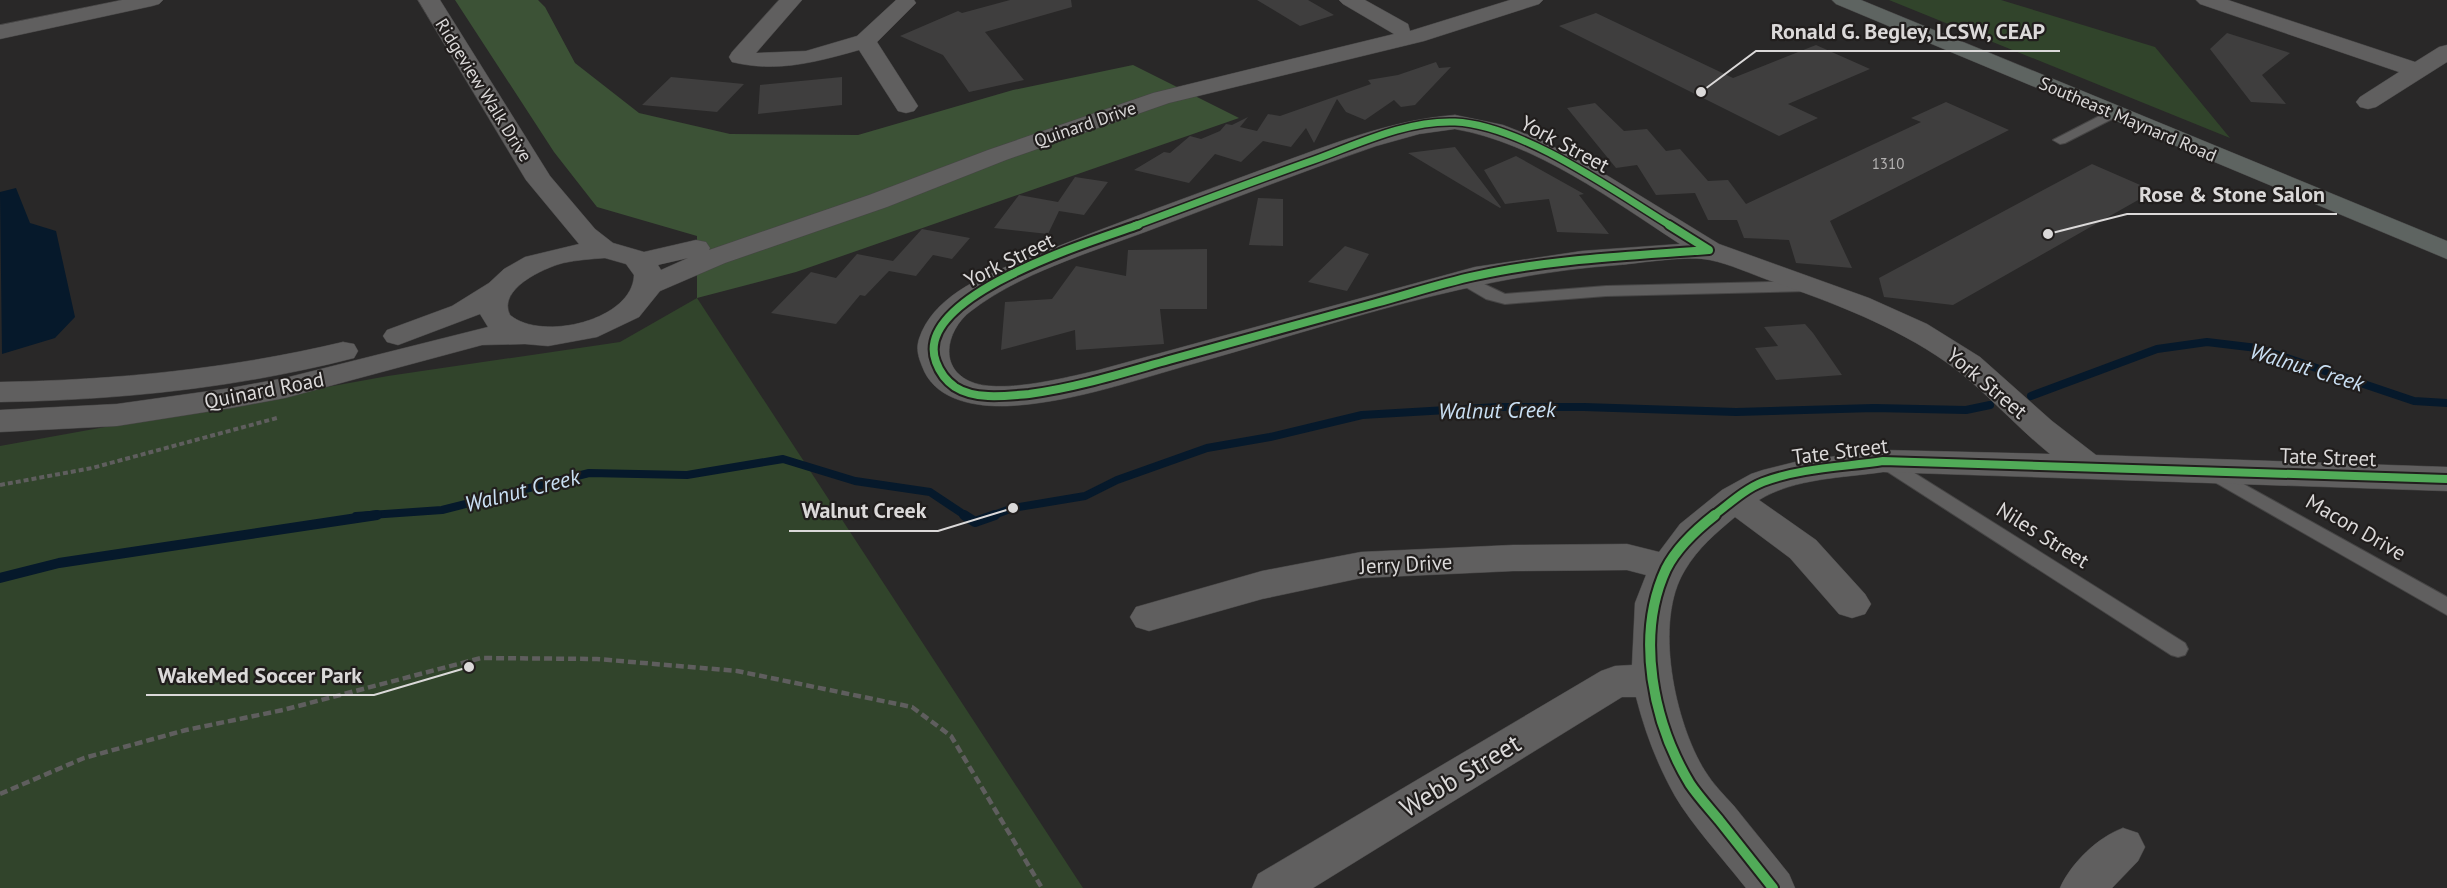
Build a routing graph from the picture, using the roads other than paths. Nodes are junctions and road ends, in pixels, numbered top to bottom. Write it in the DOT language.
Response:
graph roads {
  1 [pos="152,0"];
  2 [pos="429,0"];
  3 [pos="791,0"];
  4 [pos="1350,0"];
  5 [pos="1493,0"];
  6 [pos="1532,0"];
  7 [pos="1843,0"];
  8 [pos="2207,0"];
  9 [pos="904,1"];
  10 [pos="1400,29"];
  11 [pos="0,32"];
  12 [pos="865,42"];
  13 [pos="2447,52"];
  14 [pos="2419,71"];
  15 [pos="2368,102"];
  16 [pos="906,106"];
  17 [pos="2113,113"];
  18 [pos="2060,140"];
  19 [pos="539,180"];
  20 [pos="605,250"];
  21 [pos="1710,250"];
  22 [pos="2447,251"];
  23 [pos="534,264"];
  24 [pos="644,273"];
  25 [pos="1463,279"];
  26 [pos="1810,286"];
  27 [pos="499,289"];
  28 [pos="523,334"];
  29 [pos="0,392"];
  30 [pos="0,421"];
  31 [pos="1882,462"];
  32 [pos="2088,466"];
  33 [pos="2209,471"];
  34 [pos="2447,479"];
  35 [pos="1734,499"];
  36 [pos="1667,567"];
  37 [pos="1852,604"];
  38 [pos="2447,607"];
  39 [pos="1149,617"];
  40 [pos="2178,649"];
  41 [pos="1652,680"];
  42 [pos="2123,847"];
  43 [pos="1274,888"];
  44 [pos="1773,888"];
  45 [pos="2082,888"];
  1 -- 11 [label="street"];
  2 -- 19 [label="street, Ridgeview Walk Drive"];
  3 -- 12 [label="street"];
  4 -- 10 [label="street"];
  5 -- 10 [label="street, Quinard Drive"];
  6 -- 24 [label="street, Quinard Drive"];
  7 -- 17 [label="main road, Southeast Maynard Road"];
  8 -- 14 [label="street"];
  9 -- 12 [label="street"];
  10 -- 24 [label="street, Quinard Drive"];
  12 -- 16 [label="street"];
  13 -- 14 [label="street"];
  14 -- 15 [label="street"];
  17 -- 18 [label="lane"];
  17 -- 22 [label="main road, Southeast Maynard Road"];
  19 -- 20 [label="street, Ridgeview Walk Drive"];
  19 -- 23 [label="street, Ridgeview Walk Drive"];
  20 -- 23 [label="street, Quinard Road"];
  20 -- 24 [label="street"];
  21 -- 25 [label="street, York Street"];
  21 -- 25 [label="street, York Street"];
  21 -- 26 [label="street, York Street"];
  23 -- 27 [label="street, Quinard Road"];
  24 -- 28 [label="street, Quinard Road"];
  25 -- 26 [label="lane"];
  26 -- 32 [label="street, York Street"];
  27 -- 28 [label="street"];
  27 -- 29 [label="street, Quinard Road"];
  28 -- 30 [label="street, Quinard Road"];
  31 -- 32 [label="street, Tate Street"];
  31 -- 35 [label="street, Tate Street"];
  31 -- 40 [label="lane, Niles Street"];
  32 -- 33 [label="street, Tate Street"];
  33 -- 34 [label="street, Tate Street"];
  33 -- 38 [label="lane, Macon Drive"];
  35 -- 36 [label="street, Tate Street"];
  35 -- 37 [label="street"];
  36 -- 39 [label="street, Jerry Drive"];
  36 -- 41 [label="street, Tate Street"];
  41 -- 43 [label="street, Webb Street"];
  41 -- 44 [label="street, Tate Street"];
  42 -- 45 [label="street"];
}
